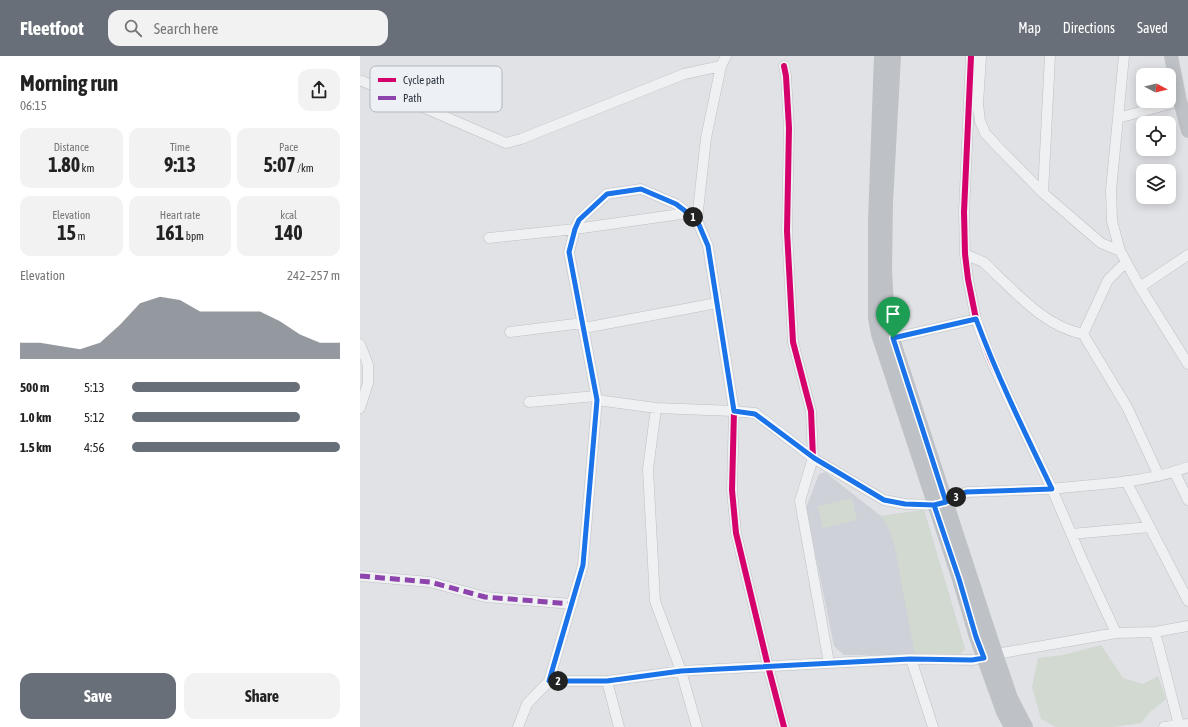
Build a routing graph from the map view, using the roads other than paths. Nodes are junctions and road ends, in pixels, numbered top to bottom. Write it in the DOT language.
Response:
graph roads {
  1 [pos="726,56"];
  2 [pos="881,56"];
  3 [pos="894,56"];
  4 [pos="971,56"];
  5 [pos="981,56"];
  6 [pos="1050,56"];
  7 [pos="1124,56"];
  8 [pos="1171,56"];
  9 [pos="721,66"];
  10 [pos="784,66"];
  11 [pos="362,81"];
  12 [pos="370,84"];
  13 [pos="1180,101"];
  14 [pos="434,112"];
  15 [pos="1118,118"];
  16 [pos="1188,131"];
  17 [pos="1043,193"];
  18 [pos="688,213"];
  19 [pos="697,220"];
  20 [pos="575,229"];
  21 [pos="489,238"];
  22 [pos="1120,251"];
  23 [pos="966,254"];
  24 [pos="1188,256"];
  25 [pos="1126,262"];
  26 [pos="1140,287"];
  27 [pos="717,303"];
  28 [pos="976,319"];
  29 [pos="583,326"];
  30 [pos="510,332"];
  31 [pos="1083,334"];
  32 [pos="893,338"];
  33 [pos="360,344"];
  34 [pos="1188,364"];
  35 [pos="597,398"];
  36 [pos="528,402"];
  37 [pos="360,408"];
  38 [pos="656,408"];
  39 [pos="734,411"];
  40 [pos="814,458"];
  41 [pos="1188,467"];
  42 [pos="1174,471"];
  43 [pos="1159,476"];
  44 [pos="1126,481"];
  45 [pos="1052,489"];
  46 [pos="1188,500"];
  47 [pos="940,503"];
  48 [pos="1150,527"];
  49 [pos="1071,534"];
  50 [pos="360,576"];
  51 [pos="1188,601"];
  52 [pos="572,604"];
  53 [pos="1188,626"];
  54 [pos="1116,632"];
  55 [pos="1155,632"];
  56 [pos="990,656"];
  57 [pos="910,659"];
  58 [pos="829,663"];
  59 [pos="768,666"];
  60 [pos="681,671"];
  61 [pos="549,681"];
  62 [pos="607,681"];
  63 [pos="1183,724"];
  64 [pos="518,727"];
  65 [pos="619,727"];
  66 [pos="697,727"];
  67 [pos="784,727"];
  68 [pos="933,727"];
  69 [pos="1010,727"];
  70 [pos="1026,727"];
  71 [pos="1164,727"];
  1 -- 9 [label="street"];
  2 -- 47 [label="street"];
  3 -- 32 [label="street"];
  4 -- 23 [label="street"];
  5 -- 17 [label="street"];
  6 -- 17 [label="street"];
  7 -- 15 [label="street"];
  8 -- 13 [label="street"];
  9 -- 14 [label="street"];
  9 -- 19 [label="street"];
  10 -- 40 [label="street"];
  11 -- 12 [label="street"];
  13 -- 15 [label="street"];
  13 -- 16 [label="street"];
  15 -- 22 [label="street"];
  17 -- 22 [label="street"];
  18 -- 19 [label="street"];
  18 -- 20 [label="street"];
  18 -- 20 [label="street"];
  19 -- 27 [label="street"];
  20 -- 21 [label="street"];
  20 -- 29 [label="street"];
  22 -- 25 [label="street"];
  23 -- 28 [label="street"];
  23 -- 31 [label="street"];
  24 -- 26 [label="street"];
  25 -- 26 [label="street"];
  25 -- 31 [label="street"];
  26 -- 34 [label="street"];
  27 -- 29 [label="street"];
  27 -- 39 [label="street"];
  28 -- 32 [label="street"];
  28 -- 45 [label="street"];
  29 -- 30 [label="street"];
  29 -- 35 [label="street"];
  31 -- 43 [label="street"];
  32 -- 47 [label="street"];
  33 -- 37 [label="street"];
  35 -- 36 [label="street"];
  35 -- 38 [label="street"];
  35 -- 52 [label="street"];
  38 -- 39 [label="street"];
  38 -- 60 [label="street"];
  39 -- 40 [label="street"];
  39 -- 59 [label="street"];
  40 -- 47 [label="street"];
  40 -- 58 [label="street"];
  41 -- 42 [label="street"];
  42 -- 43 [label="street"];
  42 -- 46 [label="street"];
  43 -- 44 [label="street"];
  44 -- 45 [label="street"];
  44 -- 48 [label="street"];
  45 -- 47 [label="street"];
  45 -- 49 [label="street"];
  47 -- 56 [label="street"];
  48 -- 49 [label="street"];
  48 -- 51 [label="street"];
  49 -- 54 [label="street"];
  50 -- 52 [label="street"];
  52 -- 61 [label="street"];
  53 -- 55 [label="street"];
  54 -- 55 [label="street"];
  54 -- 56 [label="street"];
  55 -- 63 [label="street"];
  56 -- 57 [label="street"];
  56 -- 69 [label="street"];
  56 -- 70 [label="street"];
  57 -- 58 [label="street"];
  57 -- 68 [label="street"];
  58 -- 59 [label="street"];
  59 -- 60 [label="street"];
  59 -- 67 [label="street"];
  60 -- 62 [label="street"];
  60 -- 66 [label="street"];
  61 -- 62 [label="street"];
  61 -- 64 [label="street"];
  62 -- 65 [label="street"];
  63 -- 71 [label="street"];
}
